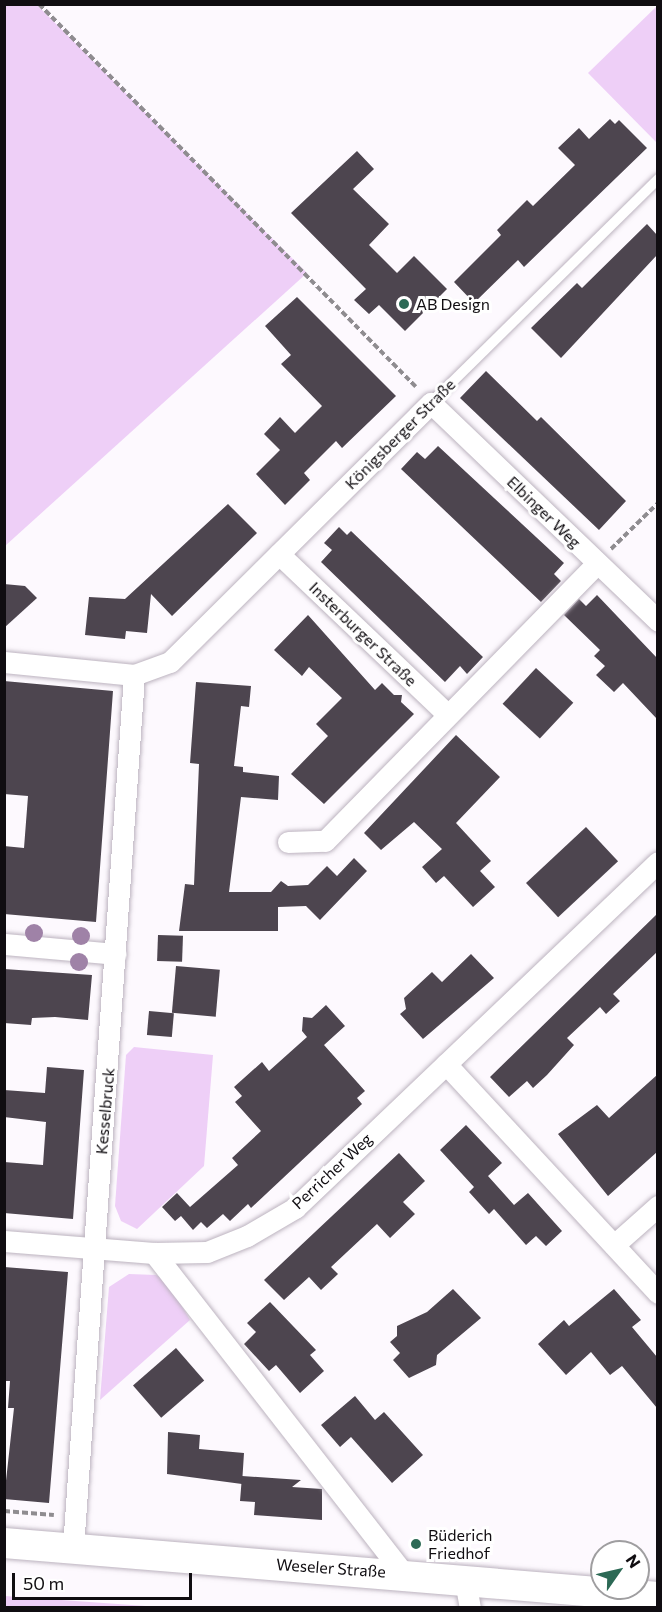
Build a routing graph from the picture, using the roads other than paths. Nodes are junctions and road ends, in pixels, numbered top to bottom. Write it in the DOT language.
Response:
graph roads {
  1 [pos="657,179"];
  2 [pos="431,403"];
  3 [pos="279,554"];
  4 [pos="597,563"];
  5 [pos="657,621"];
  6 [pos="4,662"];
  7 [pos="134,675"];
  8 [pos="447,714"];
  9 [pos="288,842"];
  10 [pos="657,861"];
  11 [pos="4,944"];
  12 [pos="116,954"];
  13 [pos="446,1064"];
  14 [pos="657,1206"];
  15 [pos="4,1241"];
  16 [pos="615,1245"];
  17 [pos="94,1247"];
  18 [pos="154,1253"];
  19 [pos="657,1293"];
  20 [pos="4,1543"];
  21 [pos="73,1548"];
  22 [pos="404,1574"];
  23 [pos="467,1594"];
  24 [pos="657,1597"];
  1 -- 2 [label="lane, Königsberger Straße"];
  2 -- 3 [label="street, Königsberger Straße"];
  2 -- 4 [label="street, Elbinger Weg"];
  3 -- 7 [label="street, Königsberger Straße"];
  3 -- 8 [label="street, Insterburger Straße"];
  4 -- 5 [label="street, Elbinger Weg"];
  4 -- 8 [label="street"];
  6 -- 7 [label="street"];
  7 -- 12 [label="street, Kesselbruck"];
  8 -- 9 [label="street"];
  10 -- 13 [label="street, Perricher Weg"];
  11 -- 12 [label="street"];
  12 -- 17 [label="street, Kesselbruck"];
  13 -- 16 [label="street"];
  13 -- 18 [label="street, Perricher Weg"];
  14 -- 16 [label="street"];
  15 -- 17 [label="street, Perricher Weg"];
  16 -- 19 [label="street"];
  17 -- 18 [label="street, Perricher Weg"];
  17 -- 21 [label="street, Kesselbruck"];
  18 -- 22 [label="street"];
  20 -- 21 [label="street, Weseler Straße"];
  21 -- 22 [label="street, Weseler Straße"];
  22 -- 23 [label="street, Weseler Straße"];
  23 -- 24 [label="street, Weseler Straße"];
}
